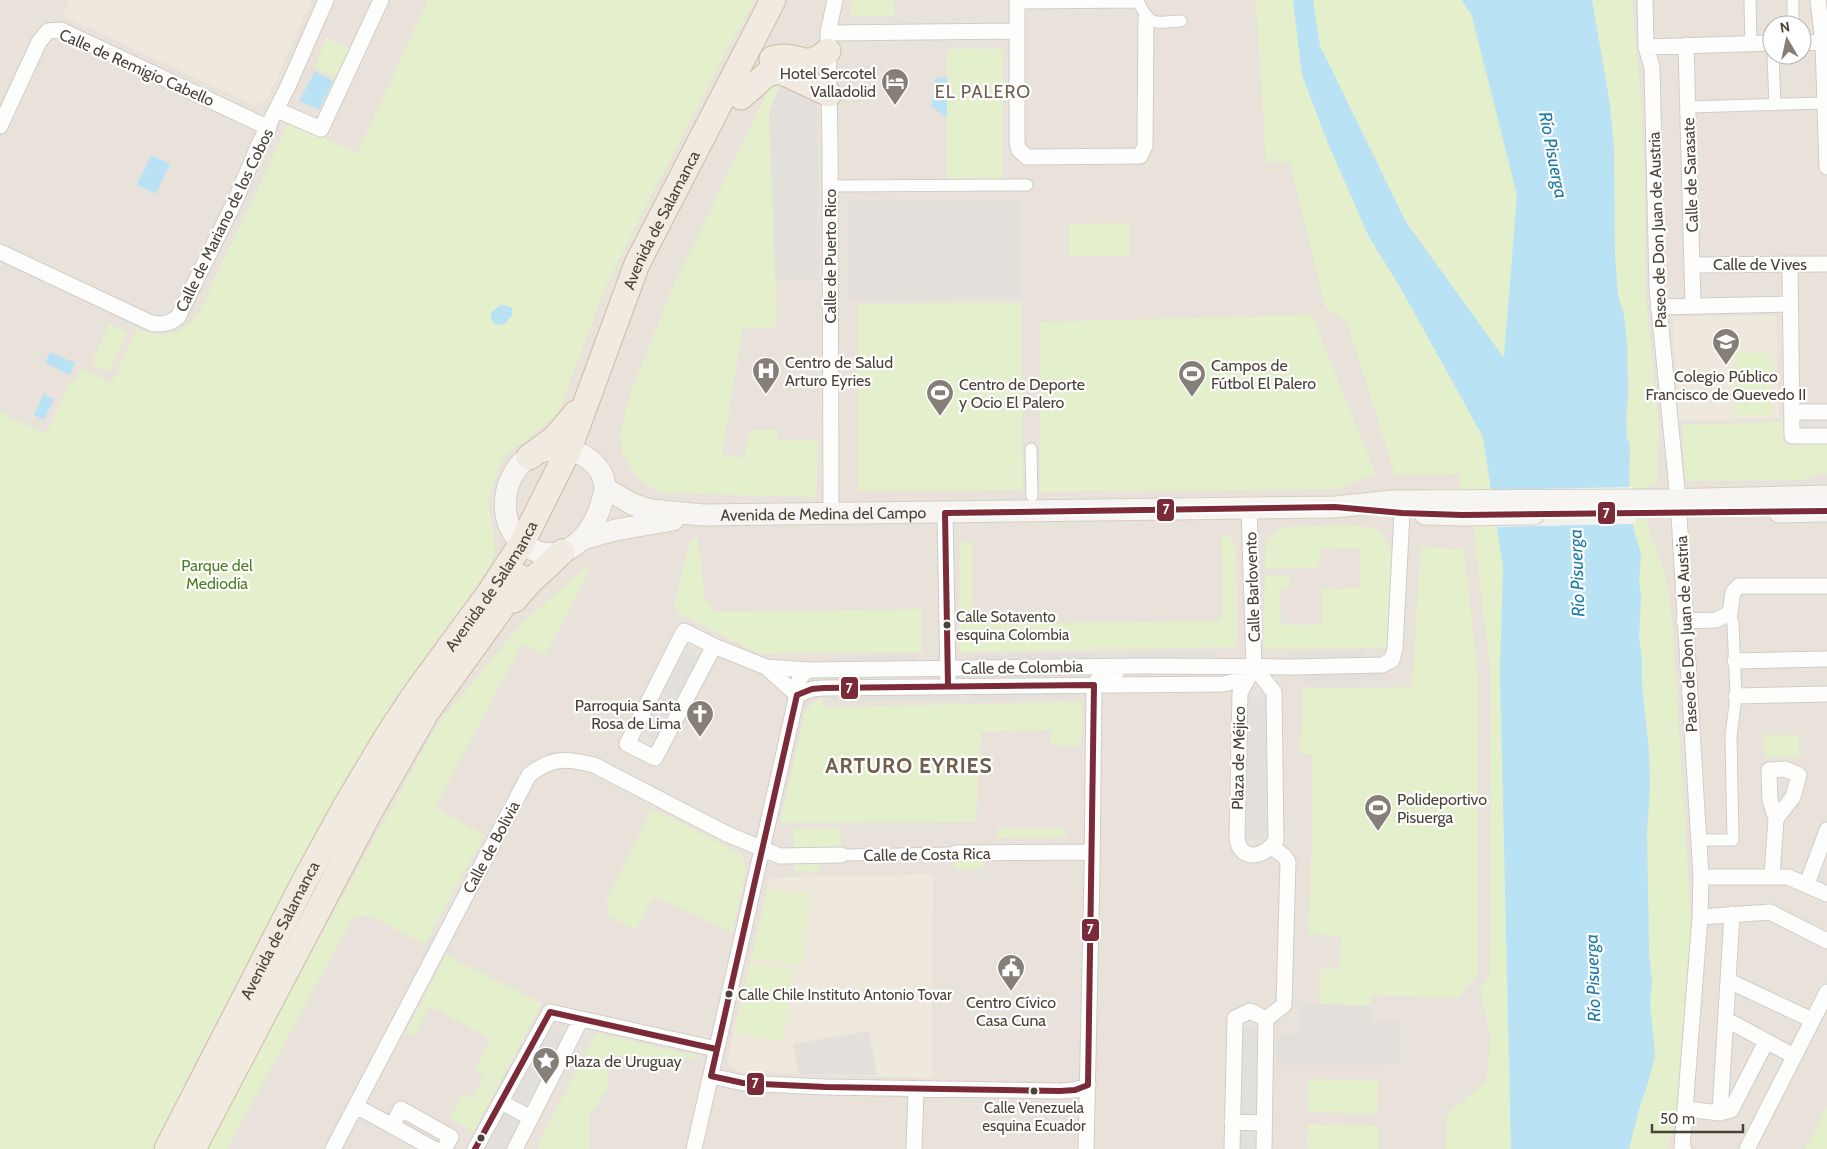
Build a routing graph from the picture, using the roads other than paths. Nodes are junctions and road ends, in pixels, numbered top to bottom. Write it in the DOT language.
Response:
graph roads {
  1 [pos="326,0"];
  2 [pos="381,0"];
  3 [pos="773,0"];
  4 [pos="790,0"];
  5 [pos="835,0"];
  6 [pos="1645,0"];
  7 [pos="1750,0"];
  8 [pos="1793,0"];
  9 [pos="1818,0"];
  10 [pos="1017,1"];
  11 [pos="1138,1"];
  12 [pos="1793,15"];
  13 [pos="1146,18"];
  14 [pos="1181,21"];
  15 [pos="1017,31"];
  16 [pos="773,34"];
  17 [pos="828,42"];
  18 [pos="1823,42"];
  19 [pos="1812,43"];
  20 [pos="1752,44"];
  21 [pos="1762,44"];
  22 [pos="1686,46"];
  23 [pos="1646,47"];
  24 [pos="784,57"];
  25 [pos="1825,64"];
  26 [pos="748,65"];
  27 [pos="1773,65"];
  28 [pos="829,94"];
  29 [pos="741,97"];
  30 [pos="1825,103"];
  31 [pos="1775,104"];
  32 [pos="1688,107"];
  33 [pos="277,110"];
  34 [pos="0,126"];
  35 [pos="268,128"];
  36 [pos="1827,144"];
  37 [pos="1827,167"];
  38 [pos="1027,185"];
  39 [pos="830,186"];
  40 [pos="0,252"];
  41 [pos="1790,264"];
  42 [pos="1827,264"];
  43 [pos="1693,265"];
  44 [pos="1791,304"];
  45 [pos="1693,305"];
  46 [pos="1658,307"];
  47 [pos="588,397"];
  48 [pos="1792,412"];
  49 [pos="1827,412"];
  50 [pos="1827,436"];
  51 [pos="1031,449"];
  52 [pos="576,451"];
  53 [pos="529,457"];
  54 [pos="605,488"];
  55 [pos="1032,496"];
  56 [pos="1827,496"];
  57 [pos="1678,506"];
  58 [pos="1335,507"];
  59 [pos="1249,508"];
  60 [pos="1462,508"];
  61 [pos="1827,511"];
  62 [pos="946,513"];
  63 [pos="1402,513"];
  64 [pos="831,514"];
  65 [pos="703,515"];
  66 [pos="573,546"];
  67 [pos="528,547"];
  68 [pos="1827,586"];
  69 [pos="500,610"];
  70 [pos="1730,613"];
  71 [pos="1684,621"];
  72 [pos="714,646"];
  73 [pos="1827,659"];
  74 [pos="1735,661"];
  75 [pos="1144,666"];
  76 [pos="766,667"];
  77 [pos="1254,667"];
  78 [pos="1292,667"];
  79 [pos="948,668"];
  80 [pos="808,670"];
  81 [pos="1147,684"];
  82 [pos="1094,685"];
  83 [pos="948,686"];
  84 [pos="1274,692"];
  85 [pos="1827,694"];
  86 [pos="797,695"];
  87 [pos="1736,696"];
  88 [pos="1776,819"];
  89 [pos="1827,830"];
  90 [pos="1699,840"];
  91 [pos="1272,847"];
  92 [pos="762,849"];
  93 [pos="1092,852"];
  94 [pos="956,853"];
  95 [pos="841,855"];
  96 [pos="1772,876"];
  97 [pos="1701,877"];
  98 [pos="1807,884"];
  99 [pos="1827,894"];
  100 [pos="1732,914"];
  101 [pos="1700,917"];
  102 [pos="1827,940"];
  103 [pos="1729,980"];
  104 [pos="1827,992"];
  105 [pos="581,1019"];
  106 [pos="1266,1019"];
  107 [pos="1727,1020"];
  108 [pos="1812,1020"];
  109 [pos="1766,1042"];
  110 [pos="716,1049"];
  111 [pos="1794,1056"];
  112 [pos="711,1076"];
  113 [pos="1088,1085"];
  114 [pos="916,1090"];
  115 [pos="501,1102"];
  116 [pos="356,1106"];
  117 [pos="1686,1109"];
  118 [pos="1720,1113"];
  119 [pos="531,1118"];
  120 [pos="1232,1122"];
  121 [pos="1264,1123"];
  122 [pos="392,1126"];
  123 [pos="1683,1148"];
  124 [pos="167,1149"];
  125 [pos="193,1149"];
  126 [pos="333,1149"];
  127 [pos="434,1149"];
  128 [pos="444,1149"];
  129 [pos="475,1149"];
  130 [pos="515,1149"];
  131 [pos="694,1149"];
  132 [pos="914,1149"];
  133 [pos="1086,1149"];
  134 [pos="1232,1149"];
  135 [pos="1264,1149"];
  136 [pos="1747,1149"];
  1 -- 33 [label="street, Calle de Mariano de los Cobos"];
  2 -- 33 [label="street"];
  3 -- 26 [label="highway, Avenida de Salamanca"];
  4 -- 16 [label="highway, Avenida de Salamanca"];
  5 -- 17 [label="street, Calle de Puerto Rico"];
  6 -- 23 [label="street, Paseo de Don Juan de Austria"];
  7 -- 20 [label="street"];
  8 -- 12 [label="street"];
  9 -- 18 [label="street"];
  10 -- 11 [label="street"];
  10 -- 15 [label="street"];
  11 -- 13 [label="street"];
  13 -- 14 [label="street"];
  13 -- 15 [label="street"];
  15 -- 17 [label="street"];
  16 -- 24 [label="highway"];
  16 -- 26 [label="highway, Avenida de Salamanca"];
  17 -- 24 [label="highway"];
  17 -- 28 [label="street, Calle de Puerto Rico"];
  18 -- 19 [label="street"];
  18 -- 25 [label="street"];
  20 -- 21 [label="street"];
  20 -- 22 [label="street"];
  22 -- 23 [label="street"];
  22 -- 32 [label="street, Calle de Sarasate"];
  23 -- 46 [label="street, Paseo de Don Juan de Austria"];
  24 -- 26 [label="highway"];
  25 -- 30 [label="street"];
  26 -- 29 [label="highway, Avenida de Salamanca"];
  26 -- 47 [label="highway, Avenida de Salamanca"];
  27 -- 31 [label="street"];
  28 -- 29 [label="highway"];
  28 -- 39 [label="street, Calle de Puerto Rico"];
  29 -- 52 [label="highway, Avenida de Salamanca"];
  30 -- 31 [label="street"];
  30 -- 36 [label="street"];
  31 -- 32 [label="street"];
  32 -- 43 [label="street, Calle de Sarasate"];
  33 -- 35 [label="street, Calle de Mariano de los Cobos"];
  34 -- 35 [label="street, Calle de Remigio Cabello"];
  35 -- 40 [label="street, Calle de Mariano de los Cobos"];
  36 -- 37 [label="street"];
  38 -- 39 [label="street"];
  39 -- 64 [label="street, Calle de Puerto Rico"];
  41 -- 42 [label="street, Calle de Vives"];
  41 -- 43 [label="street, Calle de Vives"];
  41 -- 44 [label="street"];
  43 -- 45 [label="street, Calle de Sarasate"];
  44 -- 45 [label="street"];
  44 -- 48 [label="street"];
  45 -- 46 [label="street"];
  46 -- 57 [label="street, Paseo de Don Juan de Austria"];
  47 -- 52 [label="highway, Avenida de Salamanca"];
  47 -- 53 [label="highway"];
  48 -- 49 [label="street"];
  48 -- 50 [label="street"];
  51 -- 55 [label="street"];
  52 -- 53 [label="main road"];
  52 -- 54 [label="main road"];
  52 -- 67 [label="highway, Avenida de Salamanca"];
  53 -- 67 [label="main road"];
  54 -- 65 [label="main road, Avenida de Medina del Campo"];
  54 -- 66 [label="main road"];
  56 -- 57 [label="main road"];
  57 -- 60 [label="main road"];
  57 -- 61 [label="main road"];
  57 -- 71 [label="street, Paseo de Don Juan de Austria"];
  58 -- 59 [label="main road, Avenida de Medina del Campo"];
  58 -- 60 [label="main road, Avenida de Medina del Campo"];
  58 -- 63 [label="main road, Avenida de Medina del Campo"];
  59 -- 62 [label="main road, Avenida de Medina del Campo"];
  59 -- 77 [label="street, Calle Barlovento"];
  60 -- 63 [label="main road, Avenida de Medina del Campo"];
  62 -- 64 [label="main road, Avenida de Medina del Campo"];
  62 -- 79 [label="street"];
  63 -- 78 [label="street, Calle de Colombia"];
  64 -- 65 [label="main road, Avenida de Medina del Campo"];
  65 -- 66 [label="main road, Avenida de Medina del Campo"];
  66 -- 67 [label="main road, Avenida de Medina del Campo"];
  66 -- 69 [label="highway"];
  67 -- 69 [label="highway, Avenida de Salamanca"];
  67 -- 124 [label="highway, Avenida de Salamanca"];
  68 -- 70 [label="street"];
  69 -- 125 [label="highway, Avenida de Salamanca"];
  70 -- 71 [label="street"];
  70 -- 74 [label="street"];
  71 -- 90 [label="street, Paseo de Don Juan de Austria"];
  72 -- 72 [label="street, Calle de Colombia"];
  72 -- 76 [label="street, Calle de Colombia"];
  73 -- 74 [label="street"];
  74 -- 87 [label="street"];
  75 -- 77 [label="street, Calle de Colombia"];
  75 -- 79 [label="street, Calle de Colombia"];
  75 -- 81 [label="street"];
  75 -- 82 [label="street"];
  76 -- 80 [label="street, Calle de Colombia"];
  76 -- 86 [label="street, Calle de Colombia"];
  77 -- 78 [label="street, Calle de Colombia"];
  77 -- 81 [label="street, Calle de Colombia"];
  77 -- 84 [label="street"];
  77 -- 91 [label="street, Plaza de Méjico"];
  78 -- 84 [label="street"];
  79 -- 80 [label="street, Calle de Colombia"];
  79 -- 83 [label="street"];
  80 -- 86 [label="street"];
  81 -- 82 [label="street, Calle de Colombia"];
  82 -- 83 [label="street, Calle de Colombia"];
  82 -- 93 [label="street"];
  83 -- 86 [label="street, Calle de Colombia"];
  84 -- 91 [label="street"];
  85 -- 87 [label="street"];
  86 -- 92 [label="street"];
  87 -- 90 [label="street"];
  88 -- 96 [label="street"];
  89 -- 98 [label="street"];
  90 -- 97 [label="street, Paseo de Don Juan de Austria"];
  91 -- 106 [label="street"];
  92 -- 95 [label="street, Calle de Costa Rica"];
  92 -- 110 [label="street"];
  92 -- 116 [label="street, Calle de Bolivia"];
  93 -- 94 [label="street, Calle de Costa Rica"];
  93 -- 113 [label="street"];
  94 -- 95 [label="street, Calle de Costa Rica"];
  96 -- 97 [label="street"];
  96 -- 98 [label="street"];
  97 -- 101 [label="street, Paseo de Don Juan de Austria"];
  98 -- 99 [label="street"];
  100 -- 101 [label="street"];
  100 -- 102 [label="street"];
  100 -- 103 [label="street"];
  101 -- 117 [label="street, Paseo de Don Juan de Austria"];
  103 -- 107 [label="street"];
  103 -- 108 [label="street"];
  104 -- 108 [label="street"];
  105 -- 110 [label="street"];
  105 -- 115 [label="street"];
  105 -- 119 [label="street"];
  106 -- 120 [label="street"];
  106 -- 121 [label="street"];
  107 -- 109 [label="street"];
  107 -- 118 [label="street"];
  108 -- 111 [label="street"];
  109 -- 111 [label="street"];
  109 -- 118 [label="street"];
  110 -- 112 [label="street"];
  111 -- 136 [label="street"];
  112 -- 114 [label="street"];
  112 -- 131 [label="street"];
  113 -- 114 [label="street"];
  113 -- 133 [label="street"];
  114 -- 132 [label="street"];
  115 -- 119 [label="street"];
  115 -- 129 [label="street"];
  116 -- 122 [label="street"];
  116 -- 126 [label="street, Calle de Bolivia"];
  117 -- 118 [label="street"];
  117 -- 123 [label="street, Paseo de Don Juan de Austria"];
  119 -- 130 [label="street"];
  120 -- 121 [label="street"];
  120 -- 134 [label="street"];
  121 -- 135 [label="street"];
  122 -- 127 [label="street"];
  122 -- 128 [label="street"];
}
